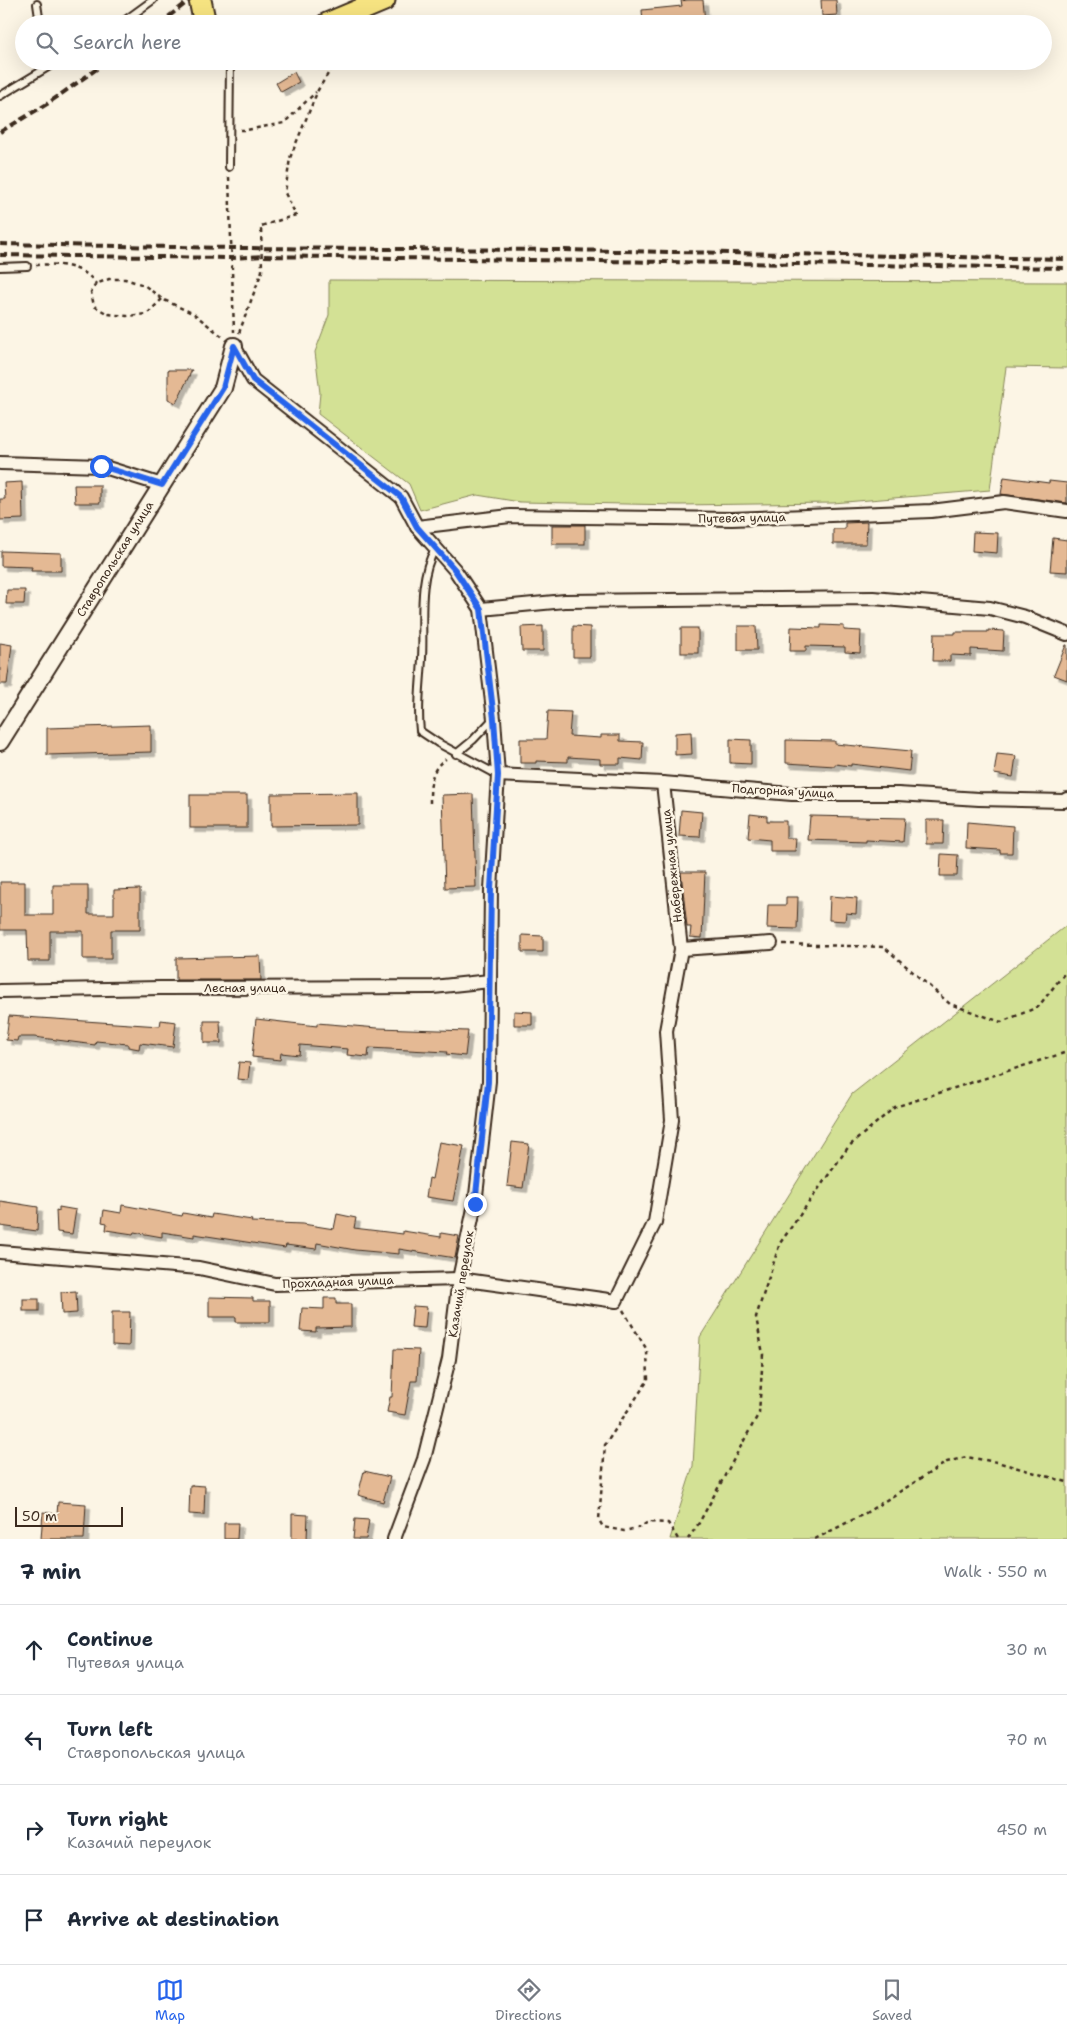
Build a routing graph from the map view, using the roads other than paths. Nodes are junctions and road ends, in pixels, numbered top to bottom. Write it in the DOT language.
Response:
graph roads {
  1 [pos="153,0"];
  2 [pos="200,0"];
  3 [pos="384,0"];
  4 [pos="37,4"];
  5 [pos="39,15"];
  6 [pos="132,15"];
  7 [pos="203,15"];
  8 [pos="348,15"];
  9 [pos="43,70"];
  10 [pos="230,70"];
  11 [pos="0,96"];
  12 [pos="229,167"];
  13 [pos="27,266"];
  14 [pos="0,267"];
  15 [pos="234,346"];
  16 [pos="0,463"];
  17 [pos="162,485"];
  18 [pos="1067,511"];
  19 [pos="417,527"];
  20 [pos="435,549"];
  21 [pos="481,609"];
  22 [pos="1067,634"];
  23 [pos="494,719"];
  24 [pos="0,742"];
  25 [pos="456,754"];
  26 [pos="498,775"];
  27 [pos="663,783"];
  28 [pos="1067,799"];
  29 [pos="771,943"];
  30 [pos="681,948"];
  31 [pos="490,982"];
  32 [pos="0,991"];
  33 [pos="0,1252"];
  34 [pos="459,1278"];
  35 [pos="616,1301"];
  36 [pos="394,1539"];
  1 -- 6 [label="lane"];
  2 -- 7 [label="main road"];
  3 -- 8 [label="main road"];
  4 -- 5 [label="lane"];
  9 -- 11 [label="lane"];
  10 -- 12 [label="lane"];
  13 -- 14 [label="lane"];
  15 -- 17 [label="street, Ставропольская улица"];
  15 -- 19 [label="street, Казачий переулок"];
  16 -- 17 [label="street"];
  17 -- 24 [label="street, Ставропольская улица"];
  18 -- 19 [label="street, Путевая улица"];
  19 -- 20 [label="street, Казачий переулок"];
  20 -- 21 [label="street, Казачий переулок"];
  20 -- 25 [label="lane"];
  21 -- 22 [label="street"];
  21 -- 23 [label="street, Казачий переулок"];
  23 -- 25 [label="lane"];
  23 -- 26 [label="street, Казачий переулок"];
  25 -- 26 [label="lane"];
  26 -- 27 [label="street, Подгорная улица"];
  26 -- 31 [label="street, Казачий переулок"];
  27 -- 28 [label="street, Подгорная улица"];
  27 -- 30 [label="street, Набережная улица"];
  29 -- 30 [label="street"];
  30 -- 35 [label="street, Набережная улица"];
  31 -- 32 [label="street, Лесная улица"];
  31 -- 34 [label="street, Казачий переулок"];
  33 -- 34 [label="street, Прохладная улица"];
  34 -- 35 [label="street, Прохладная улица"];
  34 -- 36 [label="street, Казачий переулок"];
}
